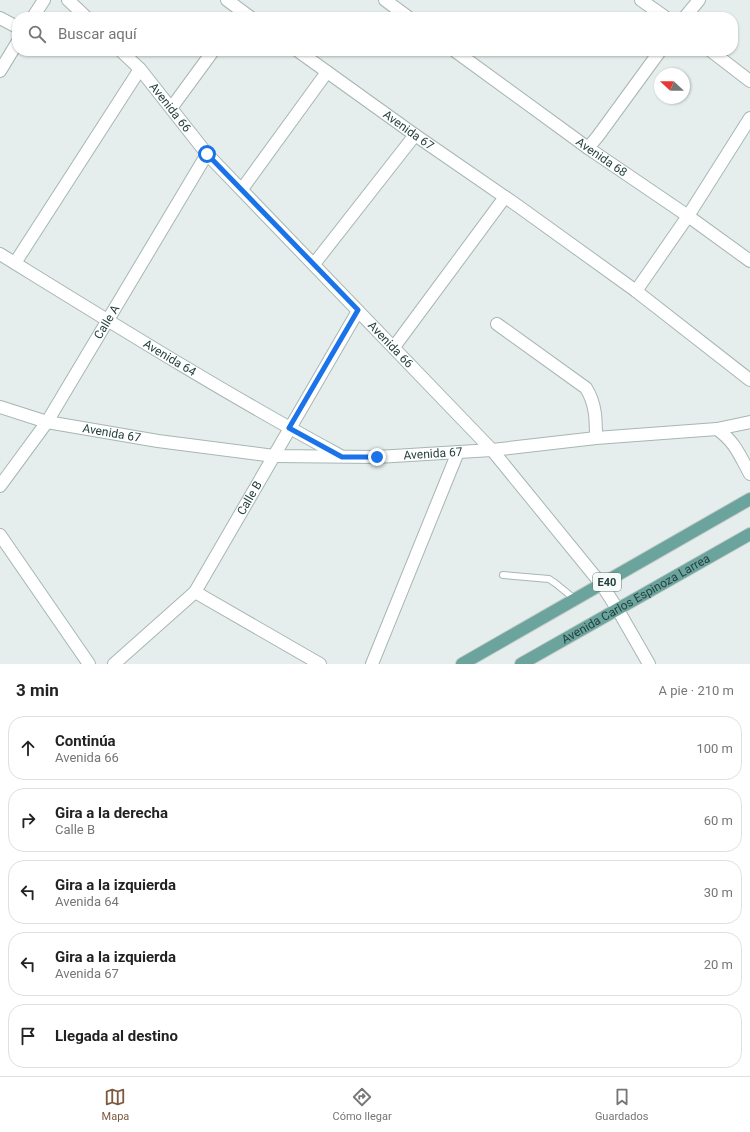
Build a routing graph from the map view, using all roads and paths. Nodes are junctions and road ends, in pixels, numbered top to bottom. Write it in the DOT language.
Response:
graph roads {
  1 [pos="44,0"];
  2 [pos="68,0"];
  3 [pos="227,0"];
  4 [pos="385,0"];
  5 [pos="641,0"];
  6 [pos="699,0"];
  7 [pos="36,12"];
  8 [pos="81,12"];
  9 [pos="240,12"];
  10 [pos="401,12"];
  11 [pos="658,12"];
  12 [pos="689,12"];
  13 [pos="0,18"];
  14 [pos="12,24"];
  15 [pos="12,51"];
  16 [pos="127,56"];
  17 [pos="209,56"];
  18 [pos="305,56"];
  19 [pos="462,56"];
  20 [pos="656,56"];
  21 [pos="718,56"];
  22 [pos="140,69"];
  23 [pos="0,71"];
  24 [pos="327,72"];
  25 [pos="750,81"];
  26 [pos="172,108"];
  27 [pos="750,118"];
  28 [pos="415,135"];
  29 [pos="588,148"];
  30 [pos="207,154"];
  31 [pos="242,189"];
  32 [pos="505,197"];
  33 [pos="688,216"];
  34 [pos="0,254"];
  35 [pos="750,261"];
  36 [pos="15,263"];
  37 [pos="314,264"];
  38 [pos="636,291"];
  39 [pos="358,310"];
  40 [pos="108,321"];
  41 [pos="497,324"];
  42 [pos="394,347"];
  43 [pos="750,380"];
  44 [pos="0,407"];
  45 [pos="47,422"];
  46 [pos="750,422"];
  47 [pos="289,428"];
  48 [pos="716,429"];
  49 [pos="596,438"];
  50 [pos="492,450"];
  51 [pos="458,452"];
  52 [pos="274,456"];
  53 [pos="342,457"];
  54 [pos="750,474"];
  55 [pos="0,486"];
  56 [pos="750,499"];
  57 [pos="750,534"];
  58 [pos="0,535"];
  59 [pos="503,575"];
  60 [pos="602,584"];
  61 [pos="196,592"];
  62 [pos="576,600"];
  63 [pos="618,610"];
  64 [pos="89,664"];
  65 [pos="114,664"];
  66 [pos="320,664"];
  67 [pos="372,664"];
  68 [pos="462,664"];
  69 [pos="521,664"];
  70 [pos="649,664"];
  1 -- 7 [label="street"];
  2 -- 8 [label="street"];
  3 -- 9 [label="street"];
  4 -- 10 [label="street"];
  5 -- 11 [label="street"];
  6 -- 12 [label="street"];
  13 -- 14 [label="street"];
  15 -- 23 [label="street"];
  16 -- 22 [label="street, Avenida 66"];
  17 -- 26 [label="street"];
  18 -- 24 [label="street, Avenida 67"];
  19 -- 29 [label="street, Avenida 68"];
  20 -- 29 [label="street"];
  21 -- 25 [label="street"];
  22 -- 26 [label="street, Avenida 66"];
  22 -- 36 [label="street"];
  24 -- 28 [label="street, Avenida 67"];
  24 -- 31 [label="street"];
  26 -- 30 [label="street, Avenida 66"];
  27 -- 33 [label="street"];
  28 -- 32 [label="street, Avenida 67"];
  28 -- 37 [label="street"];
  29 -- 33 [label="street, Avenida 68"];
  30 -- 31 [label="street, Avenida 66"];
  30 -- 40 [label="street, Calle A"];
  31 -- 37 [label="street, Avenida 66"];
  32 -- 38 [label="street, Avenida 67"];
  32 -- 42 [label="street"];
  33 -- 35 [label="street, Avenida 68"];
  33 -- 38 [label="street"];
  34 -- 36 [label="street, Avenida 64"];
  36 -- 40 [label="street, Avenida 64"];
  37 -- 39 [label="street, Avenida 66"];
  38 -- 43 [label="street, Avenida 67"];
  39 -- 42 [label="street, Avenida 66"];
  39 -- 47 [label="street, Calle B"];
  40 -- 45 [label="street, Calle A"];
  40 -- 47 [label="street, Avenida 64"];
  41 -- 49 [label="street"];
  42 -- 50 [label="street, Avenida 66"];
  44 -- 45 [label="street, Avenida 67"];
  45 -- 52 [label="street, Avenida 67"];
  45 -- 55 [label="street, Calle A"];
  46 -- 48 [label="street, Avenida 67"];
  47 -- 52 [label="street, Calle B"];
  47 -- 53 [label="street, Avenida 64"];
  48 -- 49 [label="street, Avenida 67"];
  48 -- 54 [label="street"];
  49 -- 50 [label="street, Avenida 67"];
  50 -- 51 [label="street, Avenida 67"];
  50 -- 60 [label="street, Avenida 66"];
  51 -- 53 [label="street, Avenida 67"];
  51 -- 67 [label="street"];
  52 -- 53 [label="street, Avenida 67"];
  52 -- 61 [label="street, Calle B"];
  56 -- 60 [label="main road, E40"];
  57 -- 63 [label="main road, Avenida Carlos Espinoza Larrea / E40"];
  58 -- 64 [label="street"];
  59 -- 62 [label="lane"];
  60 -- 62 [label="main road, E40"];
  60 -- 63 [label="street, Avenida 66"];
  61 -- 65 [label="street, Calle B"];
  61 -- 66 [label="street"];
  62 -- 68 [label="main road, E40"];
  63 -- 69 [label="main road, Avenida Carlos Espinoza Larrea / E40"];
  63 -- 70 [label="street, Avenida 66"];
}
